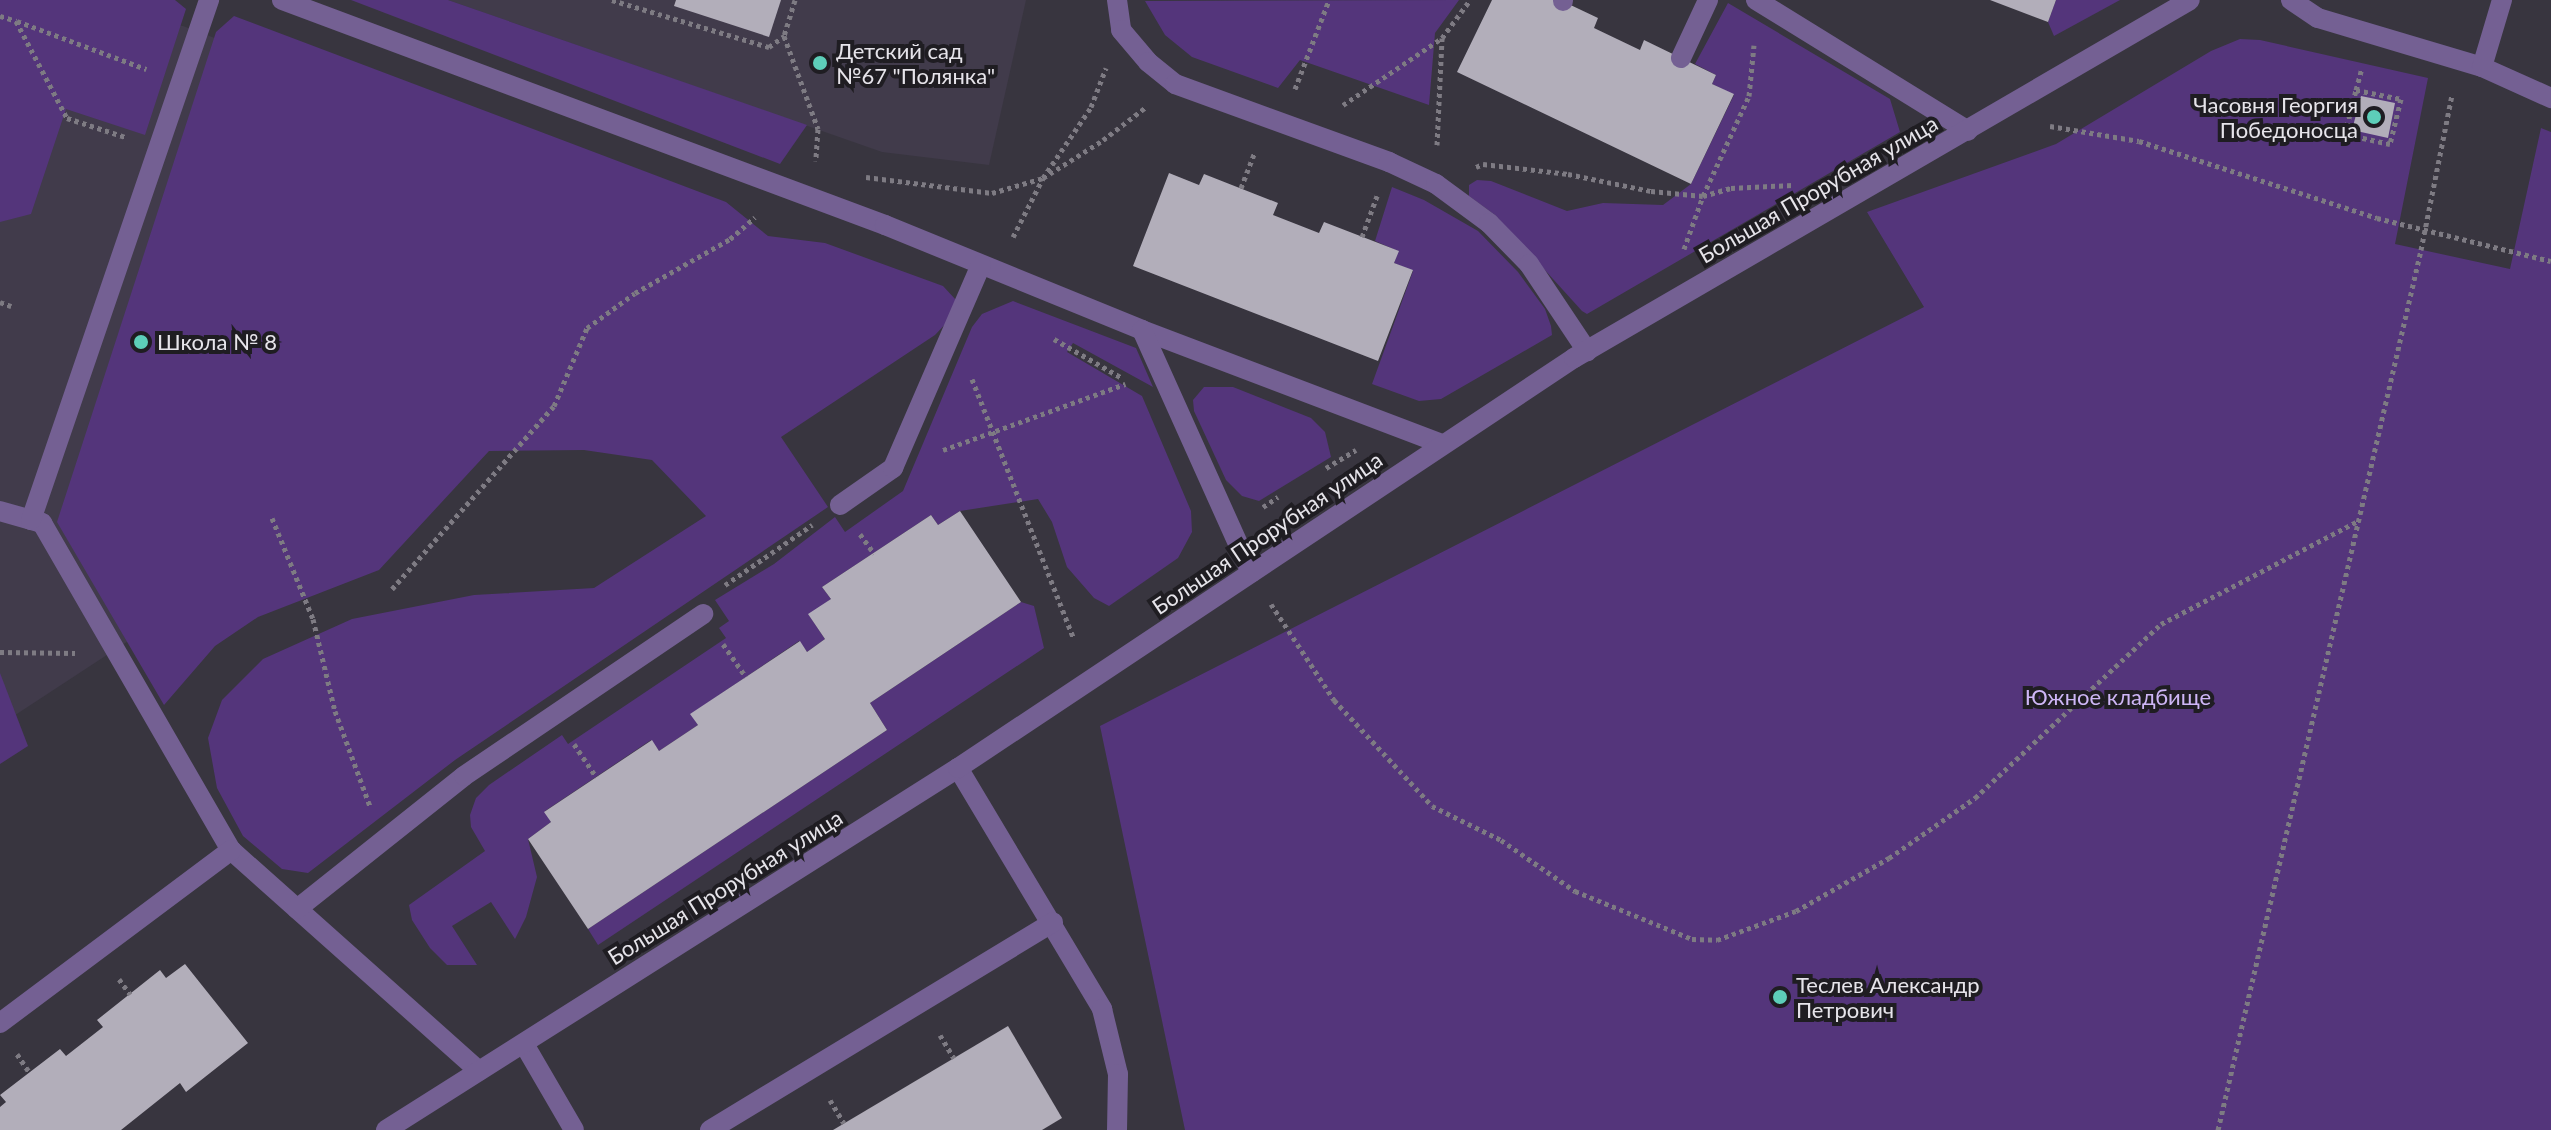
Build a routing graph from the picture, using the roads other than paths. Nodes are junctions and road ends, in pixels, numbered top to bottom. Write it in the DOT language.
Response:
graph roads {
  1 [pos="209,0"];
  2 [pos="282,0"];
  3 [pos="1117,0"];
  4 [pos="1708,0"];
  5 [pos="1756,0"];
  6 [pos="2190,0"];
  7 [pos="2291,0"];
  8 [pos="2502,0"];
  9 [pos="1681,58"];
  10 [pos="2482,67"];
  11 [pos="2551,98"];
  12 [pos="1968,131"];
  13 [pos="988,268"];
  14 [pos="1142,330"];
  15 [pos="1587,351"];
  16 [pos="1442,444"];
  17 [pos="840,505"];
  18 [pos="0,511"];
  19 [pos="31,520"];
  20 [pos="1251,573"];
  21 [pos="703,614"];
  22 [pos="958,768"];
  23 [pos="231,850"];
  24 [pos="297,909"];
  25 [pos="1053,922"];
  26 [pos="0,1023"];
  27 [pos="524,1044"];
  28 [pos="479,1071"];
  29 [pos="386,1130"];
  30 [pos="574,1130"];
  31 [pos="710,1130"];
  32 [pos="1117,1130"];
  1 -- 19 [label="street"];
  2 -- 13 [label="street"];
  3 -- 15 [label="street"];
  4 -- 9 [label="street"];
  5 -- 12 [label="street"];
  6 -- 12 [label="street, Большая Прорубная улица"];
  7 -- 10 [label="street"];
  8 -- 10 [label="street"];
  10 -- 11 [label="street"];
  12 -- 15 [label="street, Большая Прорубная улица"];
  13 -- 14 [label="street"];
  13 -- 17 [label="street"];
  14 -- 16 [label="street"];
  14 -- 20 [label="street"];
  15 -- 16 [label="street, Большая Прорубная улица"];
  16 -- 20 [label="street, Большая Прорубная улица"];
  18 -- 19 [label="street"];
  19 -- 23 [label="street"];
  20 -- 22 [label="street, Большая Прорубная улица"];
  21 -- 24 [label="street"];
  22 -- 25 [label="street"];
  22 -- 27 [label="street, Большая Прорубная улица"];
  23 -- 24 [label="street"];
  23 -- 26 [label="street"];
  24 -- 28 [label="street"];
  25 -- 31 [label="street"];
  25 -- 32 [label="street"];
  27 -- 28 [label="street, Большая Прорубная улица"];
  27 -- 30 [label="street"];
  28 -- 29 [label="street, Большая Прорубная улица"];
}
